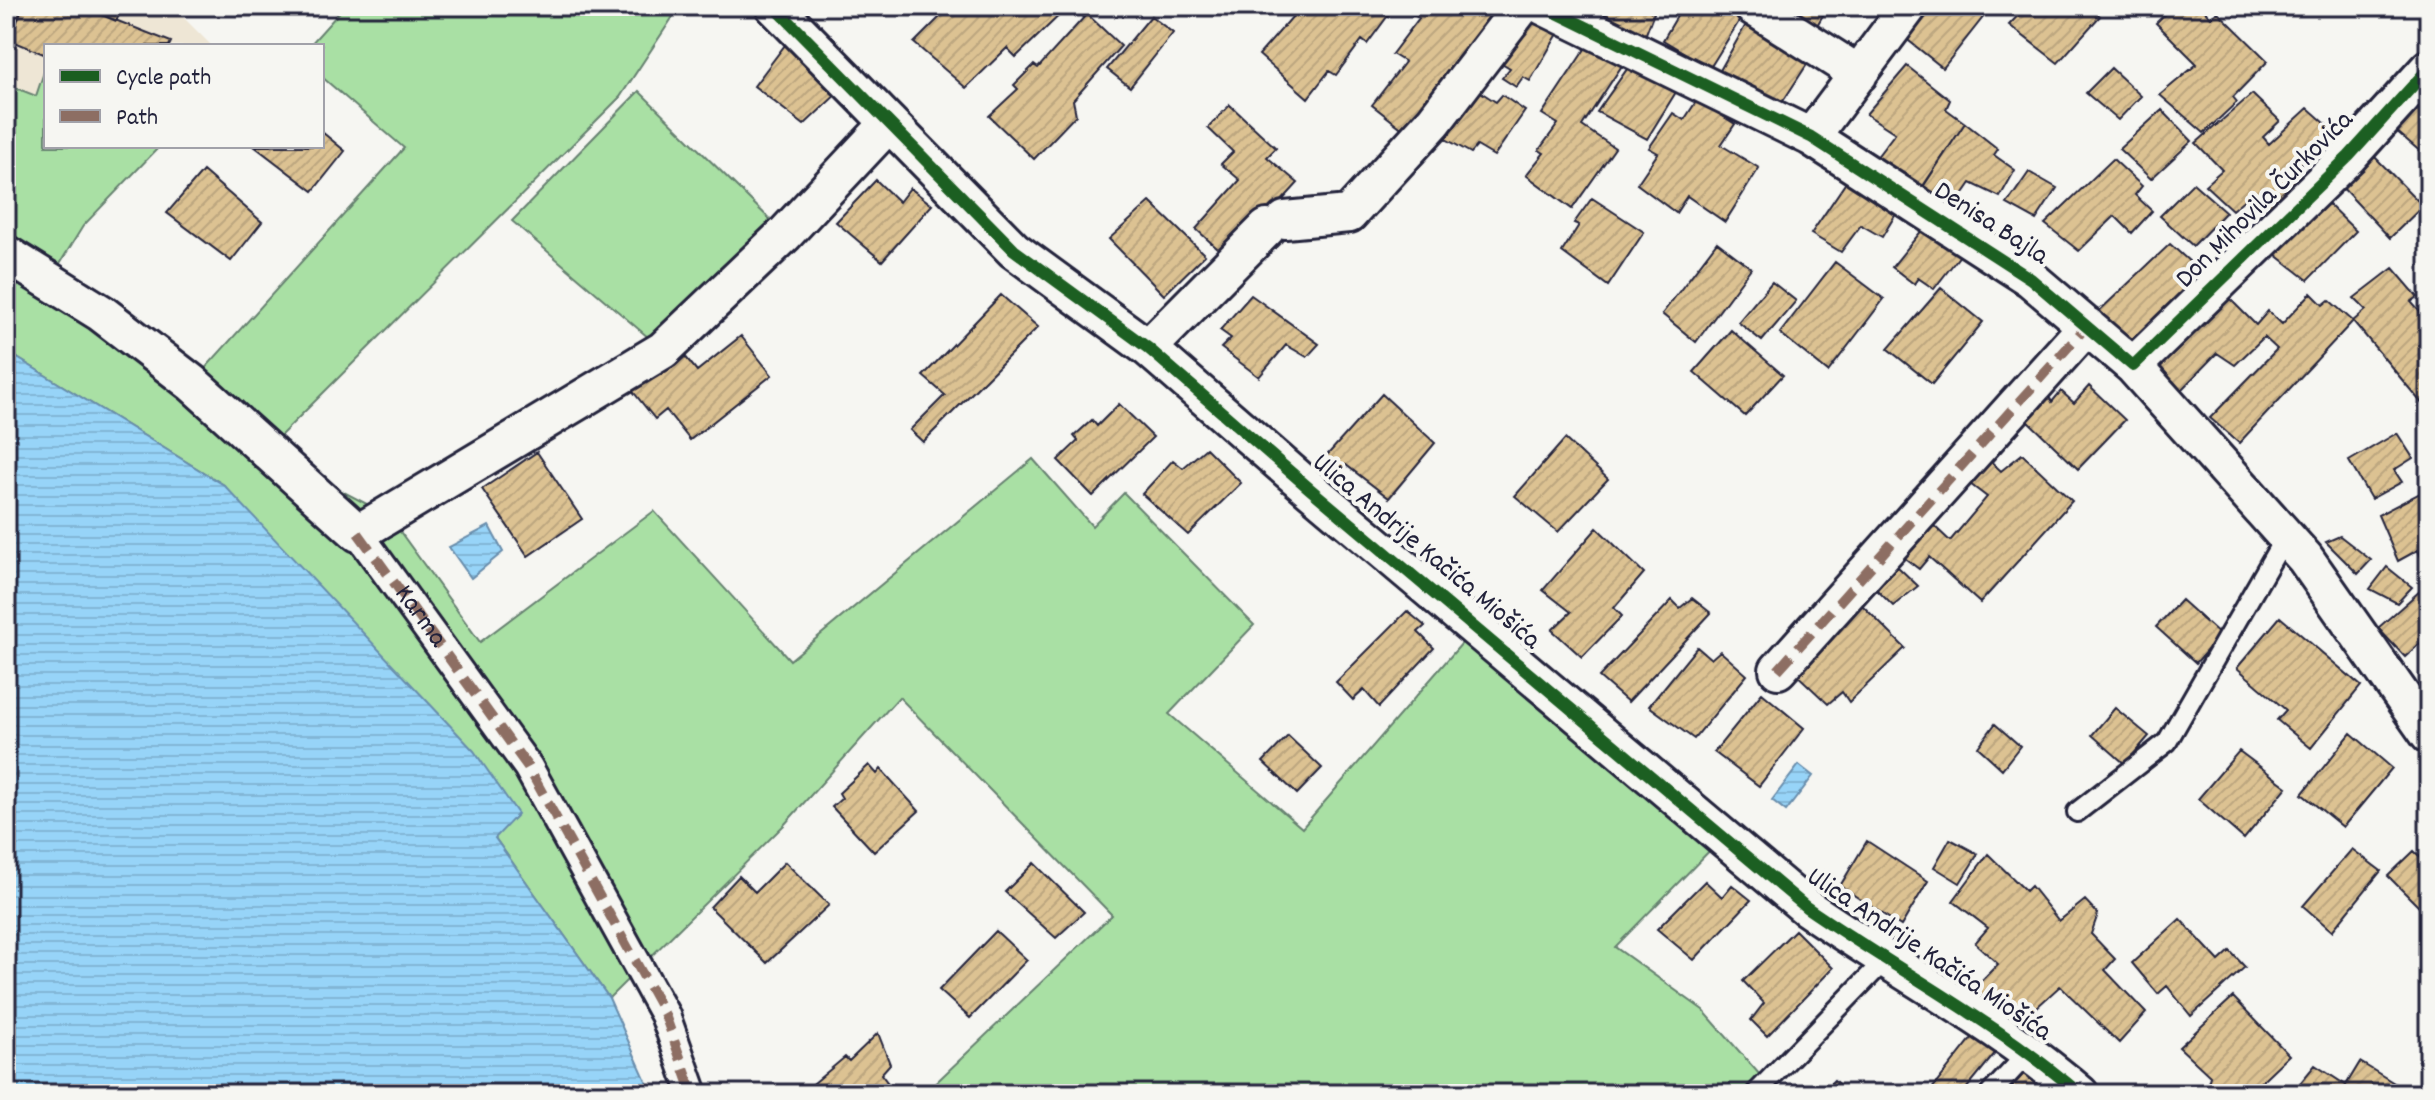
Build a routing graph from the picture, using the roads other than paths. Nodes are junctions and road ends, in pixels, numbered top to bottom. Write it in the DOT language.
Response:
graph roads {
  1 [pos="774,6"];
  2 [pos="1522,6"];
  3 [pos="1543,6"];
  4 [pos="1752,6"];
  5 [pos="1909,6"];
  6 [pos="2429,68"];
  7 [pos="1859,74"];
  8 [pos="889,123"];
  9 [pos="1811,137"];
  10 [pos="6,254"];
  11 [pos="2087,326"];
  12 [pos="1148,348"];
  13 [pos="2133,366"];
  14 [pos="358,533"];
  15 [pos="2285,537"];
  16 [pos="1778,670"];
  17 [pos="2429,735"];
  18 [pos="2077,812"];
  19 [pos="1884,961"];
  20 [pos="2030,1051"];
  21 [pos="693,1094"];
  22 [pos="1755,1094"];
  23 [pos="1990,1094"];
  24 [pos="2080,1094"];
  1 -- 8 [label="street, Ulica Andrije Kačića Miošića"];
  2 -- 12 [label="street"];
  3 -- 9 [label="street, Denisa Bajla"];
  4 -- 7 [label="street"];
  5 -- 7 [label="street"];
  6 -- 13 [label="street, Don Mihovila Čurkovića"];
  7 -- 9 [label="street"];
  8 -- 12 [label="street, Ulica Andrije Kačića Miošića"];
  8 -- 14 [label="street"];
  9 -- 11 [label="street, Denisa Bajla"];
  10 -- 14 [label="street, Karma"];
  11 -- 13 [label="street, Denisa Bajla"];
  11 -- 16 [label="street"];
  12 -- 19 [label="street, Ulica Andrije Kačića Miošića"];
  13 -- 15 [label="street, Denisa Bajla"];
  14 -- 21 [label="street, Karma"];
  15 -- 17 [label="street, Denisa Bajla"];
  15 -- 18 [label="lane"];
  19 -- 20 [label="street, Ulica Andrije Kačića Miošića"];
  19 -- 22 [label="lane"];
  20 -- 23 [label="lane"];
  20 -- 24 [label="street, Ulica Andrije Kačića Miošića"];
}
